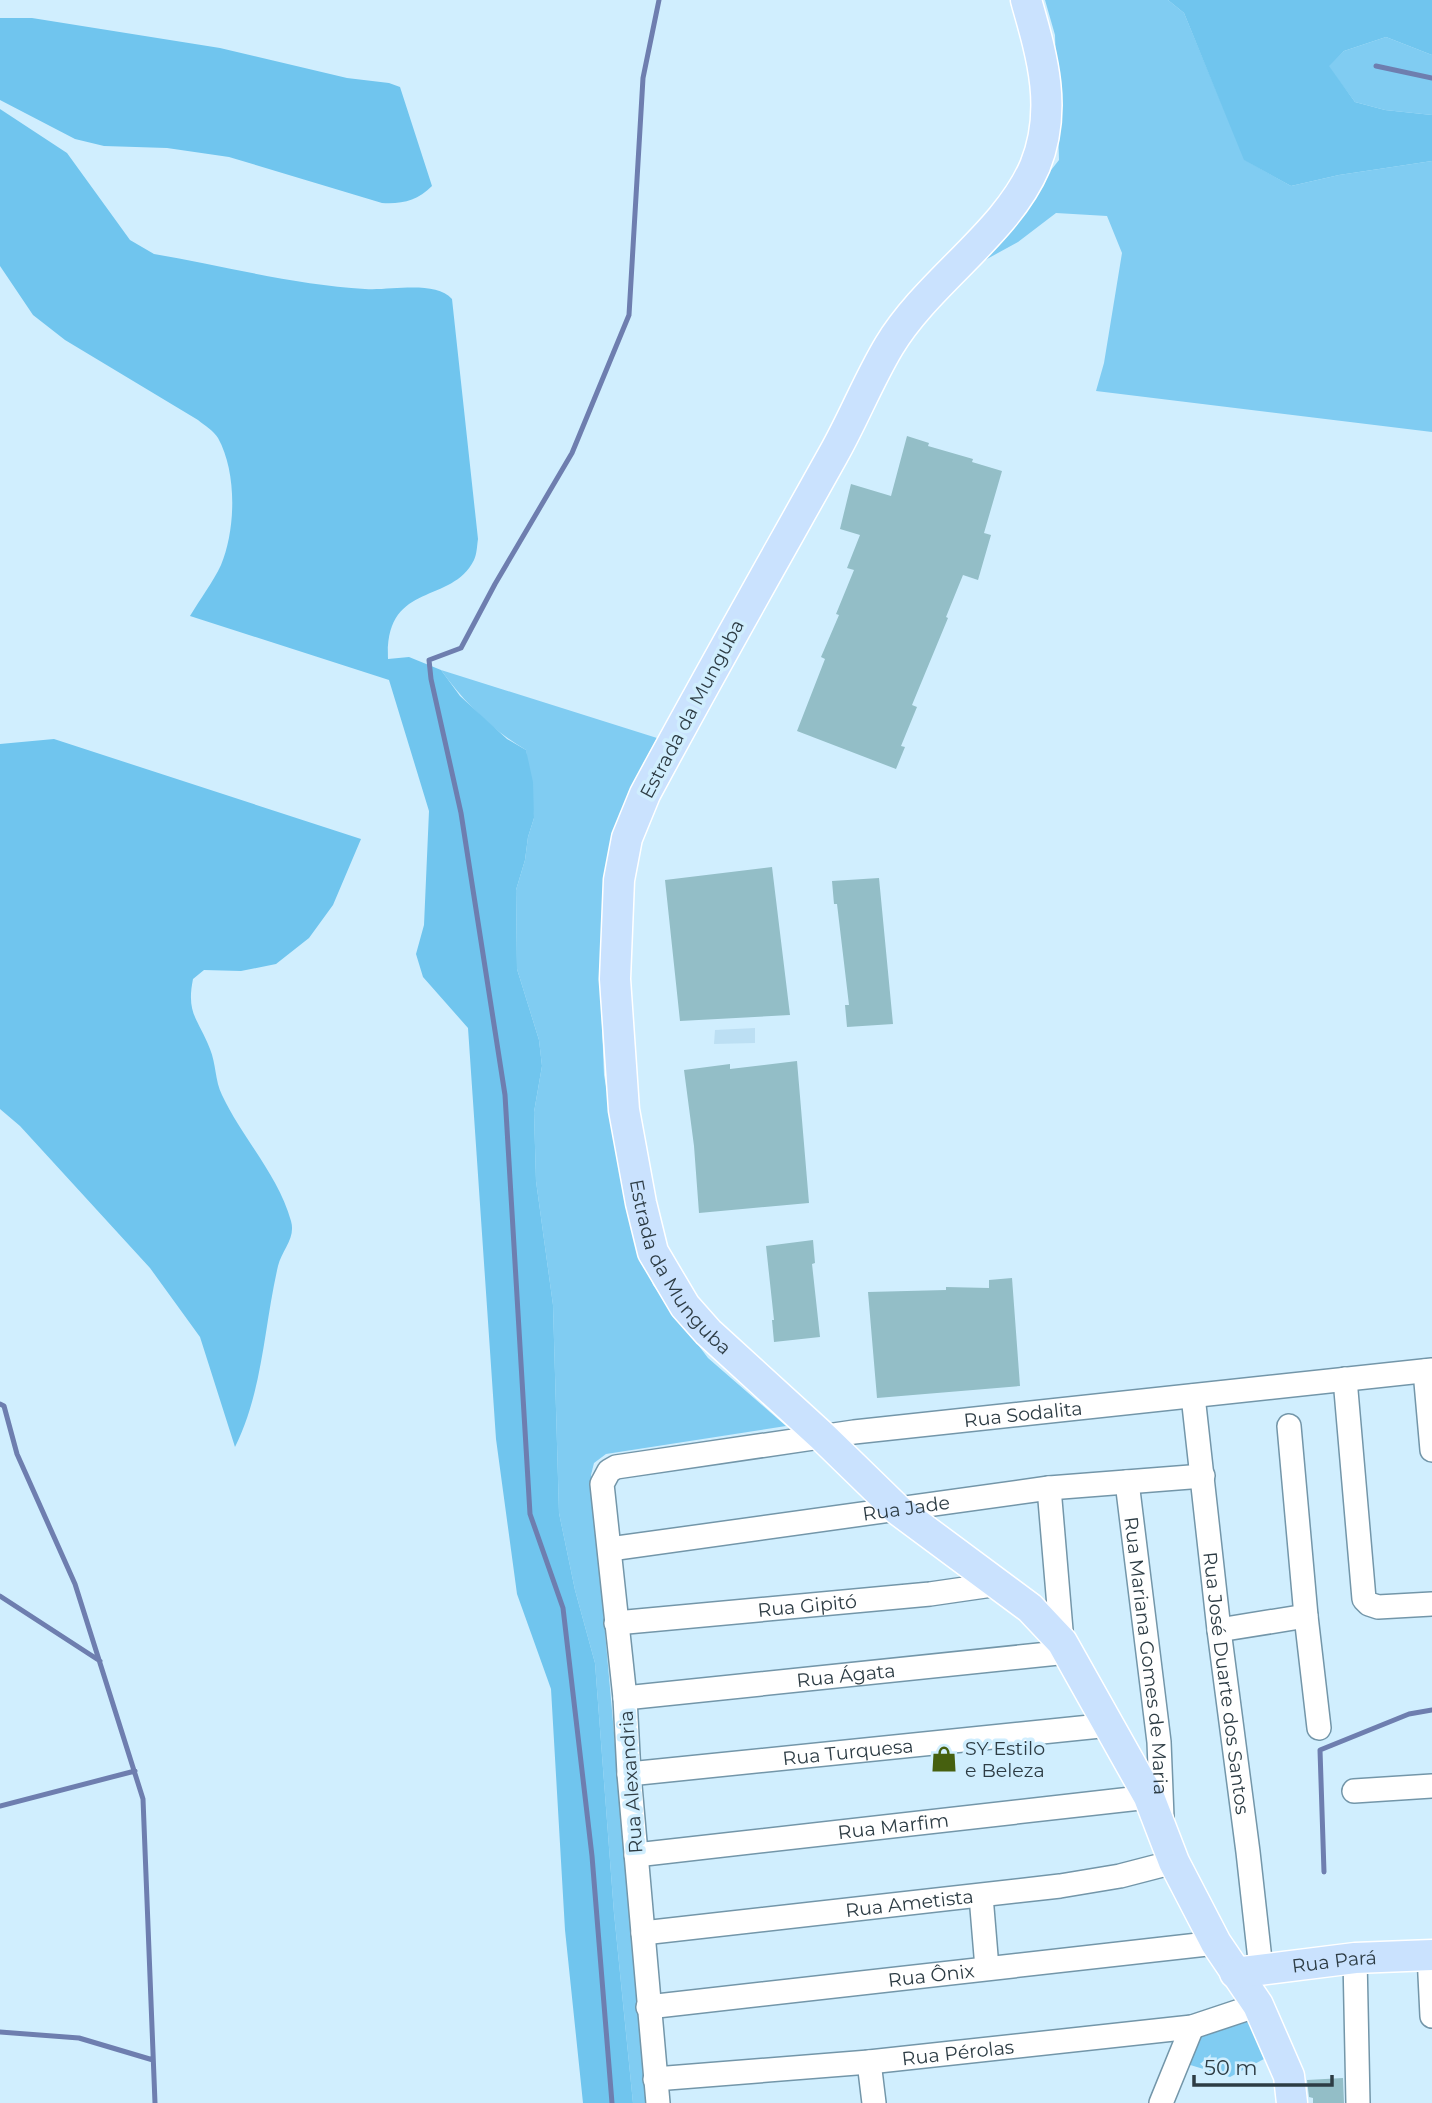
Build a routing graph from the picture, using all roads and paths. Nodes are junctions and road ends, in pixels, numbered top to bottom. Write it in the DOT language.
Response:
graph roads {
  1 [pos="1026,0"];
  2 [pos="1429,1370"];
  3 [pos="1345,1379"];
  4 [pos="1193,1396"];
  5 [pos="1289,1426"];
  6 [pos="823,1437"];
  7 [pos="1432,1450"];
  8 [pos="615,1467"];
  9 [pos="1203,1476"];
  10 [pos="1127,1482"];
  11 [pos="1049,1488"];
  12 [pos="898,1510"];
  13 [pos="610,1549"];
  14 [pos="999,1584"];
  15 [pos="1432,1604"];
  16 [pos="1306,1616"];
  17 [pos="616,1623"];
  18 [pos="1219,1630"];
  19 [pos="1065,1647"];
  20 [pos="625,1698"];
  21 [pos="1111,1725"];
  22 [pos="1319,1728"];
  23 [pos="629,1774"];
  24 [pos="1432,1786"];
  25 [pos="1354,1791"];
  26 [pos="1149,1797"];
  27 [pos="1162,1831"];
  28 [pos="636,1856"];
  29 [pos="1174,1861"];
  30 [pos="981,1896"];
  31 [pos="643,1933"];
  32 [pos="1216,1943"];
  33 [pos="1430,1955"];
  34 [pos="1355,1958"];
  35 [pos="988,1968"];
  36 [pos="1248,1971"];
  37 [pos="1258,2005"];
  38 [pos="648,2007"];
  39 [pos="1432,2016"];
  40 [pos="1192,2027"];
  41 [pos="869,2062"];
  42 [pos="655,2079"];
  43 [pos="658,2103"];
  44 [pos="874,2103"];
  45 [pos="1161,2103"];
  46 [pos="1292,2103"];
  47 [pos="1358,2103"];
  1 -- 6 [label="main road, Estrada da Munguba"];
  2 -- 3 [label="street, Rua Sodalita"];
  2 -- 7 [label="street"];
  3 -- 4 [label="street, Rua Sodalita"];
  3 -- 15 [label="street"];
  4 -- 6 [label="street, Rua Sodalita"];
  4 -- 9 [label="street, Rua José Duarte dos Santos"];
  5 -- 16 [label="street"];
  6 -- 8 [label="street, Rua Sodalita"];
  6 -- 12 [label="main road, Estrada da Munguba"];
  8 -- 13 [label="street, Rua Alexandria"];
  9 -- 10 [label="street, Rua Jade"];
  9 -- 18 [label="street, Rua José Duarte dos Santos"];
  10 -- 11 [label="street, Rua Jade"];
  10 -- 27 [label="street, Rua Mariana Gomes de Maria"];
  11 -- 12 [label="street, Rua Jade"];
  11 -- 19 [label="street"];
  12 -- 13 [label="street, Rua Jade"];
  12 -- 14 [label="main road, Estrada da Munguba"];
  13 -- 17 [label="street, Rua Alexandria"];
  14 -- 17 [label="street, Rua Gipitó"];
  14 -- 19 [label="main road, Estrada da Munguba"];
  16 -- 18 [label="street"];
  16 -- 22 [label="street"];
  17 -- 20 [label="street, Rua Alexandria"];
  18 -- 36 [label="street, Rua José Duarte dos Santos"];
  19 -- 20 [label="street, Rua Ágata"];
  19 -- 21 [label="main road, Estrada da Munguba"];
  20 -- 23 [label="street, Rua Alexandria"];
  21 -- 23 [label="street, Rua Turquesa"];
  21 -- 26 [label="main road, Estrada da Munguba"];
  23 -- 28 [label="street, Rua Alexandria"];
  24 -- 25 [label="street"];
  26 -- 27 [label="main road, Estrada da Munguba"];
  26 -- 28 [label="street, Rua Marfim"];
  27 -- 29 [label="main road, Estrada da Munguba"];
  28 -- 31 [label="street, Rua Alexandria"];
  29 -- 30 [label="street, Rua Ametista"];
  29 -- 32 [label="main road, Estrada da Munguba"];
  30 -- 31 [label="street, Rua Ametista"];
  30 -- 35 [label="street"];
  31 -- 38 [label="street, Rua Alexandria"];
  32 -- 35 [label="street, Rua Ônix"];
  32 -- 36 [label="main road, Estrada da Munguba"];
  33 -- 34 [label="main road, Rua Pará"];
  33 -- 39 [label="street"];
  34 -- 36 [label="main road, Rua Pará"];
  34 -- 47 [label="street"];
  35 -- 38 [label="street, Rua Ônix"];
  36 -- 37 [label="main road, Estrada da Munguba"];
  37 -- 40 [label="street, Rua Pérolas"];
  37 -- 46 [label="main road, Estrada da Munguba"];
  38 -- 42 [label="street, Rua Alexandria"];
  40 -- 41 [label="street, Rua Pérolas"];
  40 -- 45 [label="street"];
  41 -- 42 [label="street, Rua Pérolas"];
  41 -- 44 [label="street"];
  42 -- 43 [label="street, Rua Alexandria"];
}
